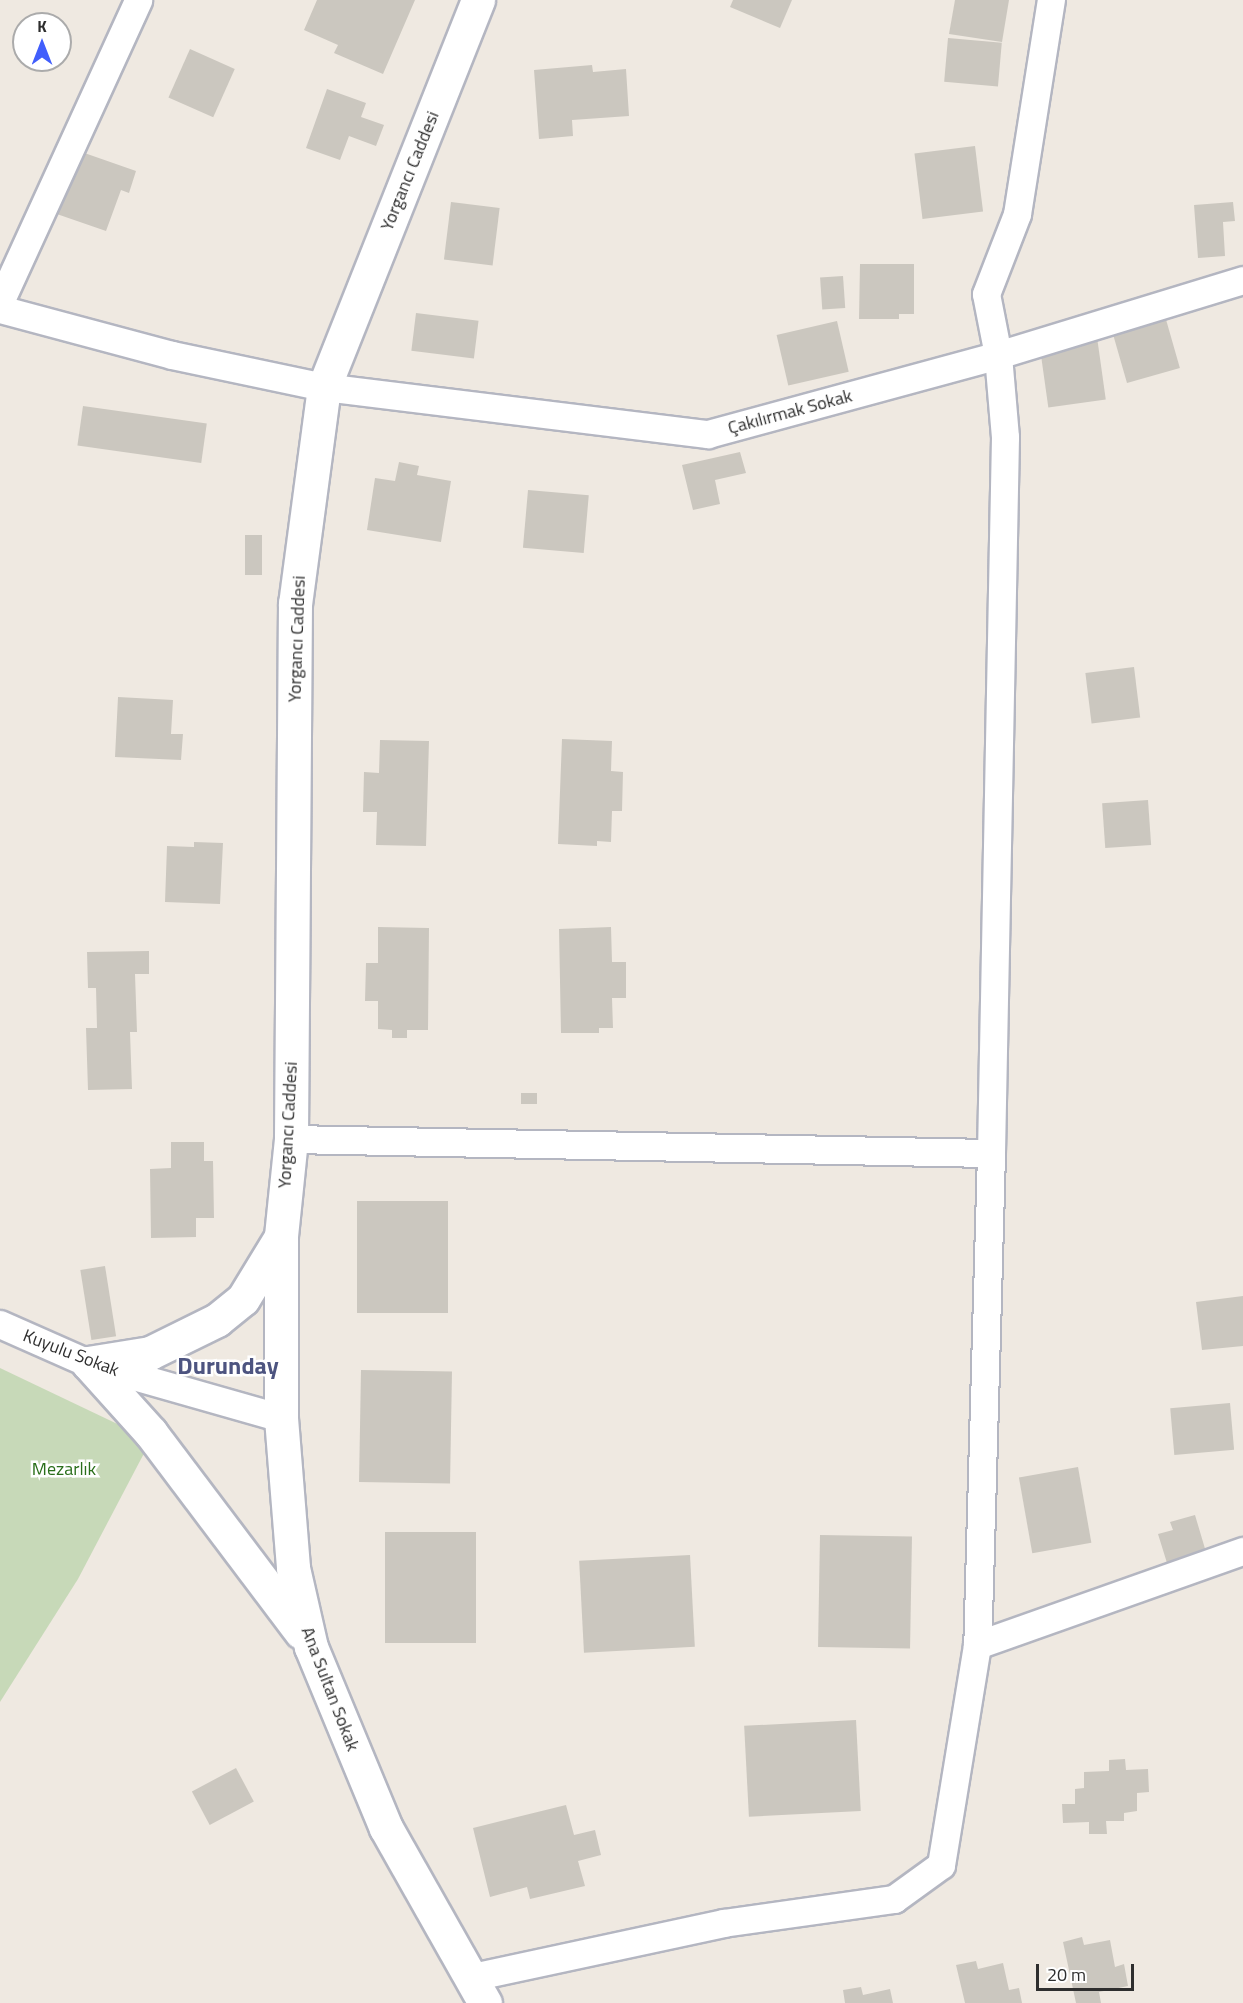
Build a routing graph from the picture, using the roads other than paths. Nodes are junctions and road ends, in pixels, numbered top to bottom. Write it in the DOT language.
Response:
graph roads {
  1 [pos="138,0"];
  2 [pos="478,0"];
  3 [pos="1051,0"];
  4 [pos="1243,280"];
  5 [pos="0,302"];
  6 [pos="0,309"];
  7 [pos="998,355"];
  8 [pos="324,387"];
  9 [pos="291,1139"];
  10 [pos="991,1153"];
  11 [pos="281,1236"];
  12 [pos="0,1324"];
  13 [pos="88,1364"];
  14 [pos="281,1418"];
  15 [pos="1243,1551"];
  16 [pos="976,1645"];
  17 [pos="311,1647"];
  18 [pos="478,1990"];
  1 -- 5 [label="street"];
  2 -- 8 [label="street, Yorgancı Caddesi"];
  3 -- 7 [label="street"];
  4 -- 7 [label="street, Çakılırmak Sokak"];
  6 -- 8 [label="street, Çakılırmak Sokak"];
  7 -- 8 [label="street, Çakılırmak Sokak"];
  7 -- 10 [label="street"];
  8 -- 9 [label="street, Yorgancı Caddesi"];
  9 -- 10 [label="street"];
  9 -- 11 [label="street, Yorgancı Caddesi"];
  10 -- 16 [label="street"];
  11 -- 13 [label="street"];
  11 -- 14 [label="street, Ana Sultan Sokak"];
  12 -- 13 [label="street, Kuyulu Sokak"];
  13 -- 14 [label="street, Kuyulu Sokak"];
  13 -- 17 [label="street"];
  14 -- 17 [label="street, Ana Sultan Sokak"];
  15 -- 16 [label="street"];
  16 -- 18 [label="street"];
  17 -- 18 [label="street, Ana Sultan Sokak"];
}
